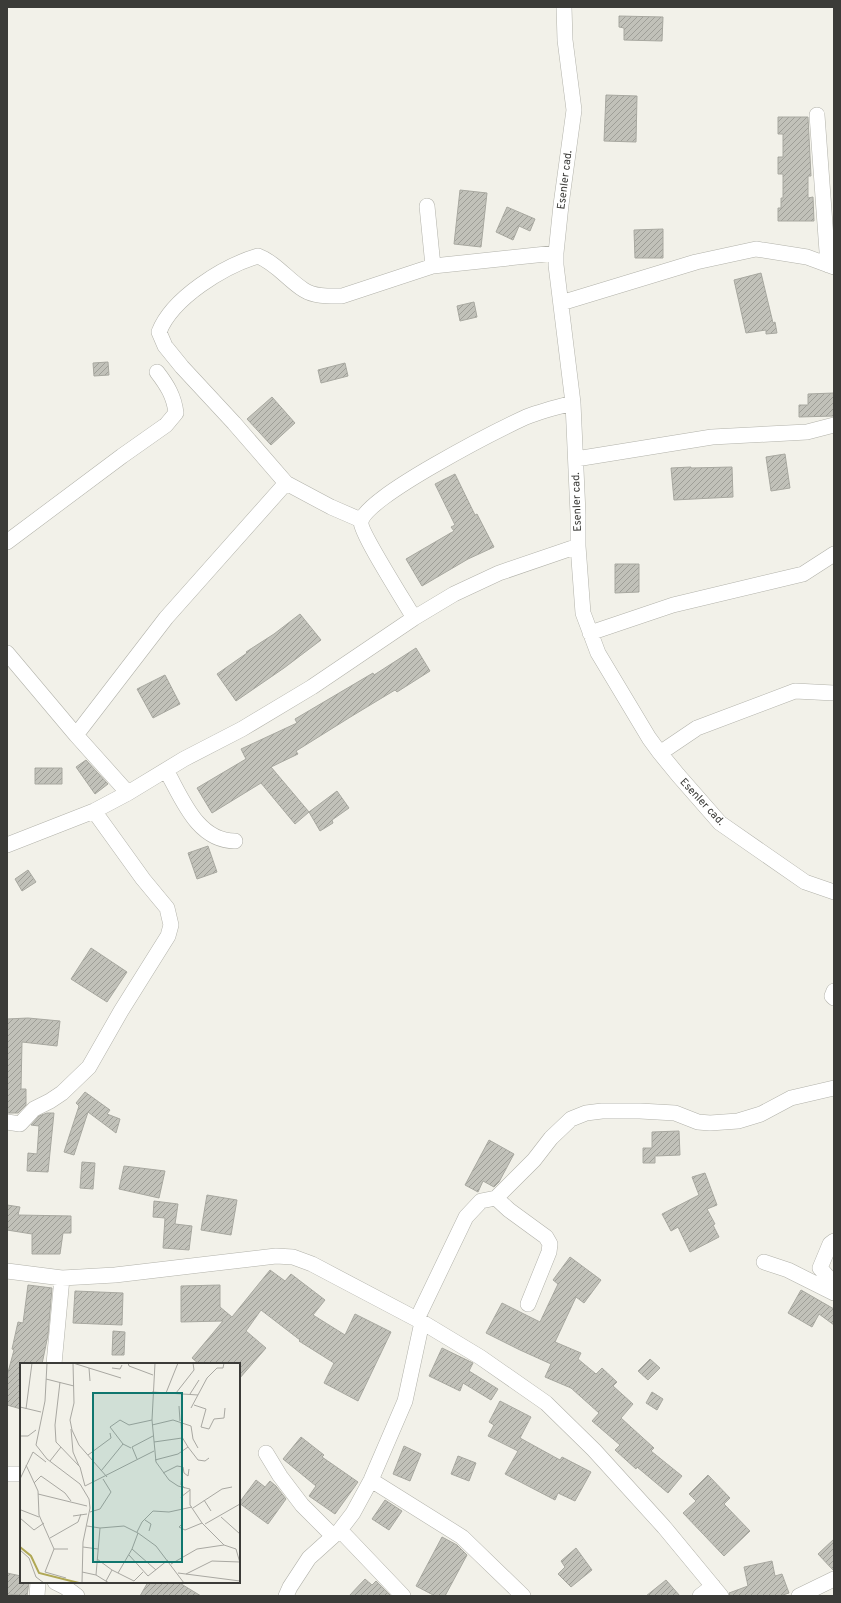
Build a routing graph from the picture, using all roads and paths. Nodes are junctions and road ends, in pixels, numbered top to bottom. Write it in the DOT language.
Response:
graph roads {
  1 [pos="564,7"];
  2 [pos="817,115"];
  3 [pos="428,206"];
  4 [pos="556,253"];
  5 [pos="433,266"];
  6 [pos="831,266"];
  7 [pos="561,303"];
  8 [pos="157,372"];
  9 [pos="573,403"];
  10 [pos="834,424"];
  11 [pos="576,459"];
  12 [pos="286,483"];
  13 [pos="361,520"];
  14 [pos="7,542"];
  15 [pos="578,546"];
  16 [pos="834,554"];
  17 [pos="414,618"];
  18 [pos="590,632"];
  19 [pos="7,653"];
  20 [pos="834,693"];
  21 [pos="76,735"];
  22 [pos="660,753"];
  23 [pos="166,770"];
  24 [pos="128,793"];
  25 [pos="94,810"];
  26 [pos="235,841"];
  27 [pos="7,845"];
  28 [pos="834,892"];
  29 [pos="834,991"];
  30 [pos="834,998"];
  31 [pos="834,1088"];
  32 [pos="7,1122"];
  33 [pos="496,1198"];
  34 [pos="834,1241"];
  35 [pos="764,1262"];
  36 [pos="7,1271"];
  37 [pos="62,1278"];
  38 [pos="834,1284"];
  39 [pos="834,1293"];
  40 [pos="528,1304"];
  41 [pos="420,1320"];
  42 [pos="54,1363"];
  43 [pos="266,1453"];
  44 [pos="7,1474"];
  45 [pos="20,1474"];
  46 [pos="370,1480"];
  47 [pos="337,1533"];
  48 [pos="834,1579"];
  49 [pos="38,1583"];
  50 [pos="57,1583"];
  51 [pos="717,1591"];
  52 [pos="37,1596"];
  53 [pos="77,1596"];
  54 [pos="286,1596"];
  55 [pos="403,1596"];
  56 [pos="523,1596"];
  57 [pos="700,1596"];
  58 [pos="799,1596"];
  1 -- 4 [label="street, Esenler cad."];
  2 -- 6 [label="street"];
  3 -- 5 [label="street"];
  4 -- 5 [label="street"];
  4 -- 7 [label="street, Esenler cad."];
  5 -- 12 [label="street"];
  6 -- 7 [label="street"];
  7 -- 9 [label="street, Esenler cad."];
  8 -- 14 [label="street"];
  9 -- 11 [label="street, Esenler cad."];
  9 -- 13 [label="street"];
  10 -- 11 [label="street"];
  11 -- 15 [label="street, Esenler cad."];
  12 -- 13 [label="street"];
  12 -- 21 [label="street"];
  13 -- 17 [label="street"];
  15 -- 17 [label="street"];
  15 -- 18 [label="street, Esenler cad."];
  16 -- 18 [label="street"];
  17 -- 23 [label="street"];
  18 -- 22 [label="street, Esenler cad."];
  19 -- 21 [label="street"];
  20 -- 22 [label="street"];
  21 -- 24 [label="street"];
  22 -- 28 [label="street, Esenler cad."];
  23 -- 24 [label="street"];
  23 -- 26 [label="street"];
  24 -- 25 [label="street"];
  25 -- 27 [label="street"];
  25 -- 32 [label="street"];
  29 -- 30 [label="street"];
  31 -- 33 [label="street"];
  33 -- 40 [label="street"];
  33 -- 41 [label="street"];
  34 -- 38 [label="street"];
  35 -- 39 [label="street"];
  36 -- 37 [label="street"];
  37 -- 41 [label="street"];
  37 -- 42 [label="street"];
  41 -- 46 [label="street"];
  41 -- 51 [label="street"];
  43 -- 47 [label="street"];
  44 -- 45 [label="street"];
  46 -- 47 [label="street"];
  46 -- 56 [label="street"];
  47 -- 54 [label="street"];
  47 -- 55 [label="street"];
  48 -- 58 [label="street"];
  49 -- 52 [label="street"];
  50 -- 53 [label="street"];
  51 -- 57 [label="street"];
}
